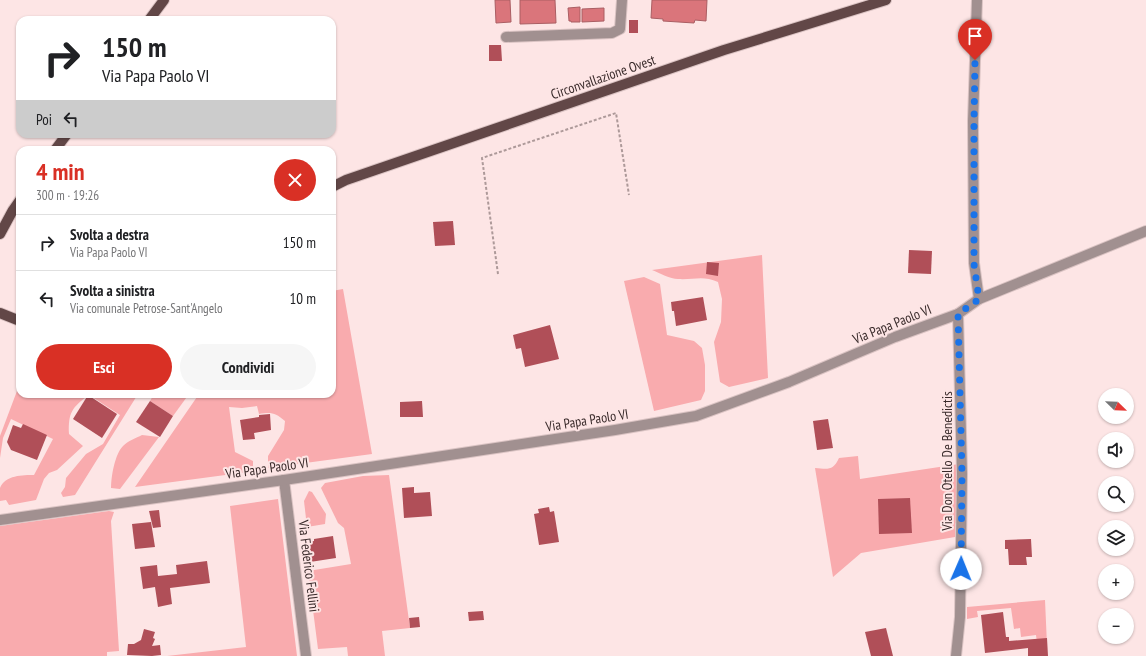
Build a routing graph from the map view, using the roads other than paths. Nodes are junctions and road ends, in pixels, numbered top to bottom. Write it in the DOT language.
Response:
graph roads {
  1 [pos="164,0"];
  2 [pos="622,0"];
  3 [pos="886,0"];
  4 [pos="977,0"];
  5 [pos="152,16"];
  6 [pos="506,37"];
  7 [pos="336,185"];
  8 [pos="16,206"];
  9 [pos="13,210"];
  10 [pos="0,221"];
  11 [pos="1146,231"];
  12 [pos="0,234"];
  13 [pos="979,299"];
  14 [pos="0,313"];
  15 [pos="958,314"];
  16 [pos="16,319"];
  17 [pos="284,480"];
  18 [pos="0,520"];
  19 [pos="306,656"];
  20 [pos="956,656"];
  1 -- 5 [label="main road"];
  2 -- 6 [label="street"];
  3 -- 7 [label="main road, Circonvallazione Ovest"];
  4 -- 13 [label="street"];
  8 -- 9 [label="main road"];
  9 -- 10 [label="main road"];
  9 -- 12 [label="main road"];
  11 -- 13 [label="street, Via Papa Paolo VI"];
  13 -- 15 [label="street, Via Papa Paolo VI"];
  14 -- 16 [label="main road"];
  15 -- 17 [label="street, Via Papa Paolo VI"];
  15 -- 20 [label="street, Via Don Otello De Benedictis"];
  17 -- 18 [label="street, Via Papa Paolo VI"];
  17 -- 19 [label="street, Via Federico Fellini"];
}
